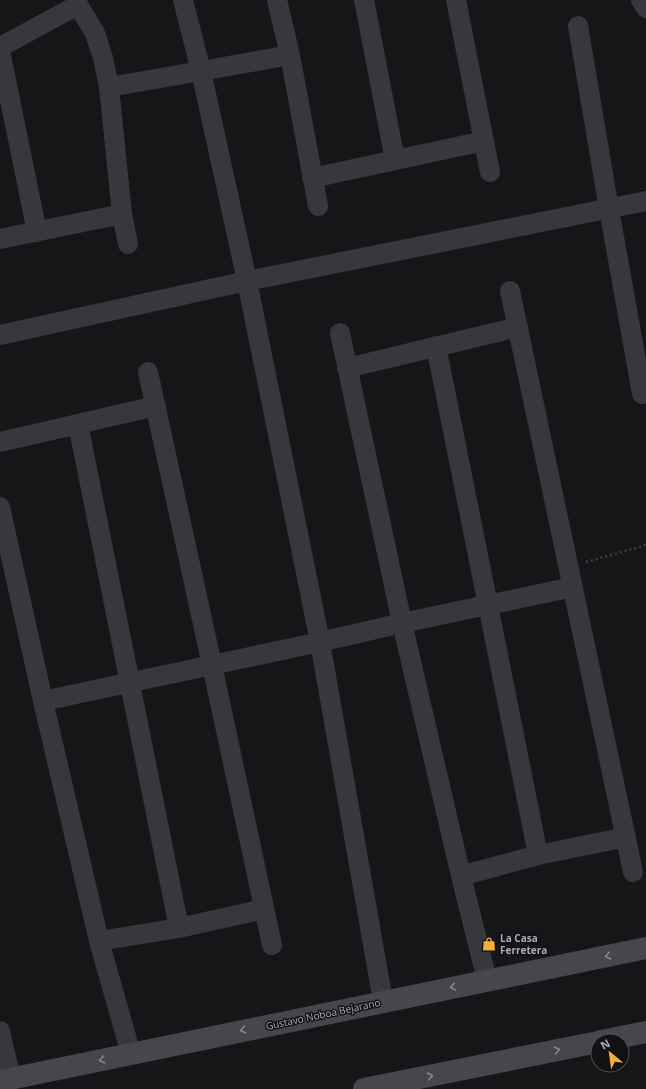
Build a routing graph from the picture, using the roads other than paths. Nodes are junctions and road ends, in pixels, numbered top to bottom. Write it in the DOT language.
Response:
graph roads {
  1 [pos="183,0"];
  2 [pos="277,0"];
  3 [pos="364,0"];
  4 [pos="456,0"];
  5 [pos="641,0"];
  6 [pos="78,2"];
  7 [pos="646,8"];
  8 [pos="578,26"];
  9 [pos="0,47"];
  10 [pos="0,51"];
  11 [pos="290,55"];
  12 [pos="201,72"];
  13 [pos="109,87"];
  14 [pos="484,141"];
  15 [pos="394,160"];
  16 [pos="490,172"];
  17 [pos="312,178"];
  18 [pos="646,201"];
  19 [pos="318,206"];
  20 [pos="608,209"];
  21 [pos="122,214"];
  22 [pos="37,232"];
  23 [pos="0,239"];
  24 [pos="128,244"];
  25 [pos="247,281"];
  26 [pos="510,291"];
  27 [pos="518,327"];
  28 [pos="340,333"];
  29 [pos="0,335"];
  30 [pos="436,346"];
  31 [pos="347,368"];
  32 [pos="148,372"];
  33 [pos="642,394"];
  34 [pos="156,406"];
  35 [pos="78,424"];
  36 [pos="0,442"];
  37 [pos="0,507"];
  38 [pos="573,587"];
  39 [pos="488,605"];
  40 [pos="402,623"];
  41 [pos="320,642"];
  42 [pos="212,665"];
  43 [pos="131,683"];
  44 [pos="43,701"];
  45 [pos="626,837"];
  46 [pos="538,855"];
  47 [pos="633,872"];
  48 [pos="461,876"];
  49 [pos="264,909"];
  50 [pos="179,928"];
  51 [pos="99,941"];
  52 [pos="272,945"];
  53 [pos="646,948"];
  54 [pos="487,980"];
  55 [pos="383,1001"];
  56 [pos="0,1031"];
  57 [pos="646,1032"];
  58 [pos="630,1035"];
  59 [pos="590,1043"];
  60 [pos="131,1054"];
  61 [pos="6,1080"];
  62 [pos="400,1086"];
  63 [pos="364,1089"];
  1 -- 12 [label="street"];
  2 -- 11 [label="street"];
  3 -- 15 [label="street"];
  4 -- 14 [label="street"];
  5 -- 7 [label="street"];
  6 -- 9 [label="street"];
  6 -- 13 [label="street"];
  8 -- 20 [label="street"];
  10 -- 22 [label="street"];
  11 -- 12 [label="street"];
  11 -- 17 [label="street"];
  12 -- 13 [label="street"];
  12 -- 25 [label="street"];
  13 -- 21 [label="street"];
  14 -- 15 [label="street"];
  14 -- 16 [label="street"];
  15 -- 17 [label="street"];
  17 -- 19 [label="street"];
  18 -- 20 [label="street"];
  20 -- 25 [label="street"];
  20 -- 33 [label="street"];
  21 -- 22 [label="street"];
  21 -- 24 [label="street"];
  22 -- 23 [label="street"];
  25 -- 29 [label="street"];
  25 -- 41 [label="street"];
  26 -- 27 [label="street"];
  27 -- 30 [label="street"];
  27 -- 38 [label="street"];
  28 -- 31 [label="street"];
  30 -- 31 [label="street"];
  30 -- 39 [label="street"];
  31 -- 40 [label="street"];
  32 -- 34 [label="street"];
  34 -- 35 [label="street"];
  34 -- 42 [label="street"];
  35 -- 36 [label="street"];
  35 -- 43 [label="street"];
  37 -- 44 [label="street"];
  38 -- 39 [label="street"];
  38 -- 45 [label="street"];
  39 -- 40 [label="street"];
  39 -- 46 [label="street"];
  40 -- 41 [label="street"];
  40 -- 48 [label="street"];
  41 -- 42 [label="street"];
  41 -- 55 [label="street"];
  42 -- 43 [label="street"];
  42 -- 49 [label="street"];
  43 -- 44 [label="street"];
  43 -- 50 [label="street"];
  44 -- 51 [label="street"];
  45 -- 46 [label="street"];
  45 -- 47 [label="street"];
  46 -- 48 [label="street"];
  48 -- 54 [label="street"];
  49 -- 50 [label="street"];
  49 -- 52 [label="street"];
  50 -- 51 [label="street"];
  51 -- 60 [label="street"];
  53 -- 54 [label="street, Gustavo Noboa Bejarano, one-way"];
  54 -- 55 [label="street, Gustavo Noboa Bejarano, one-way"];
  55 -- 60 [label="street, Gustavo Noboa Bejarano, one-way"];
  56 -- 61 [label="street"];
  57 -- 58 [label="street"];
  62 -- 59 [label="street, one-way"];
  60 -- 61 [label="street, Gustavo Noboa Bejarano, one-way"];
  62 -- 63 [label="street"];
}
